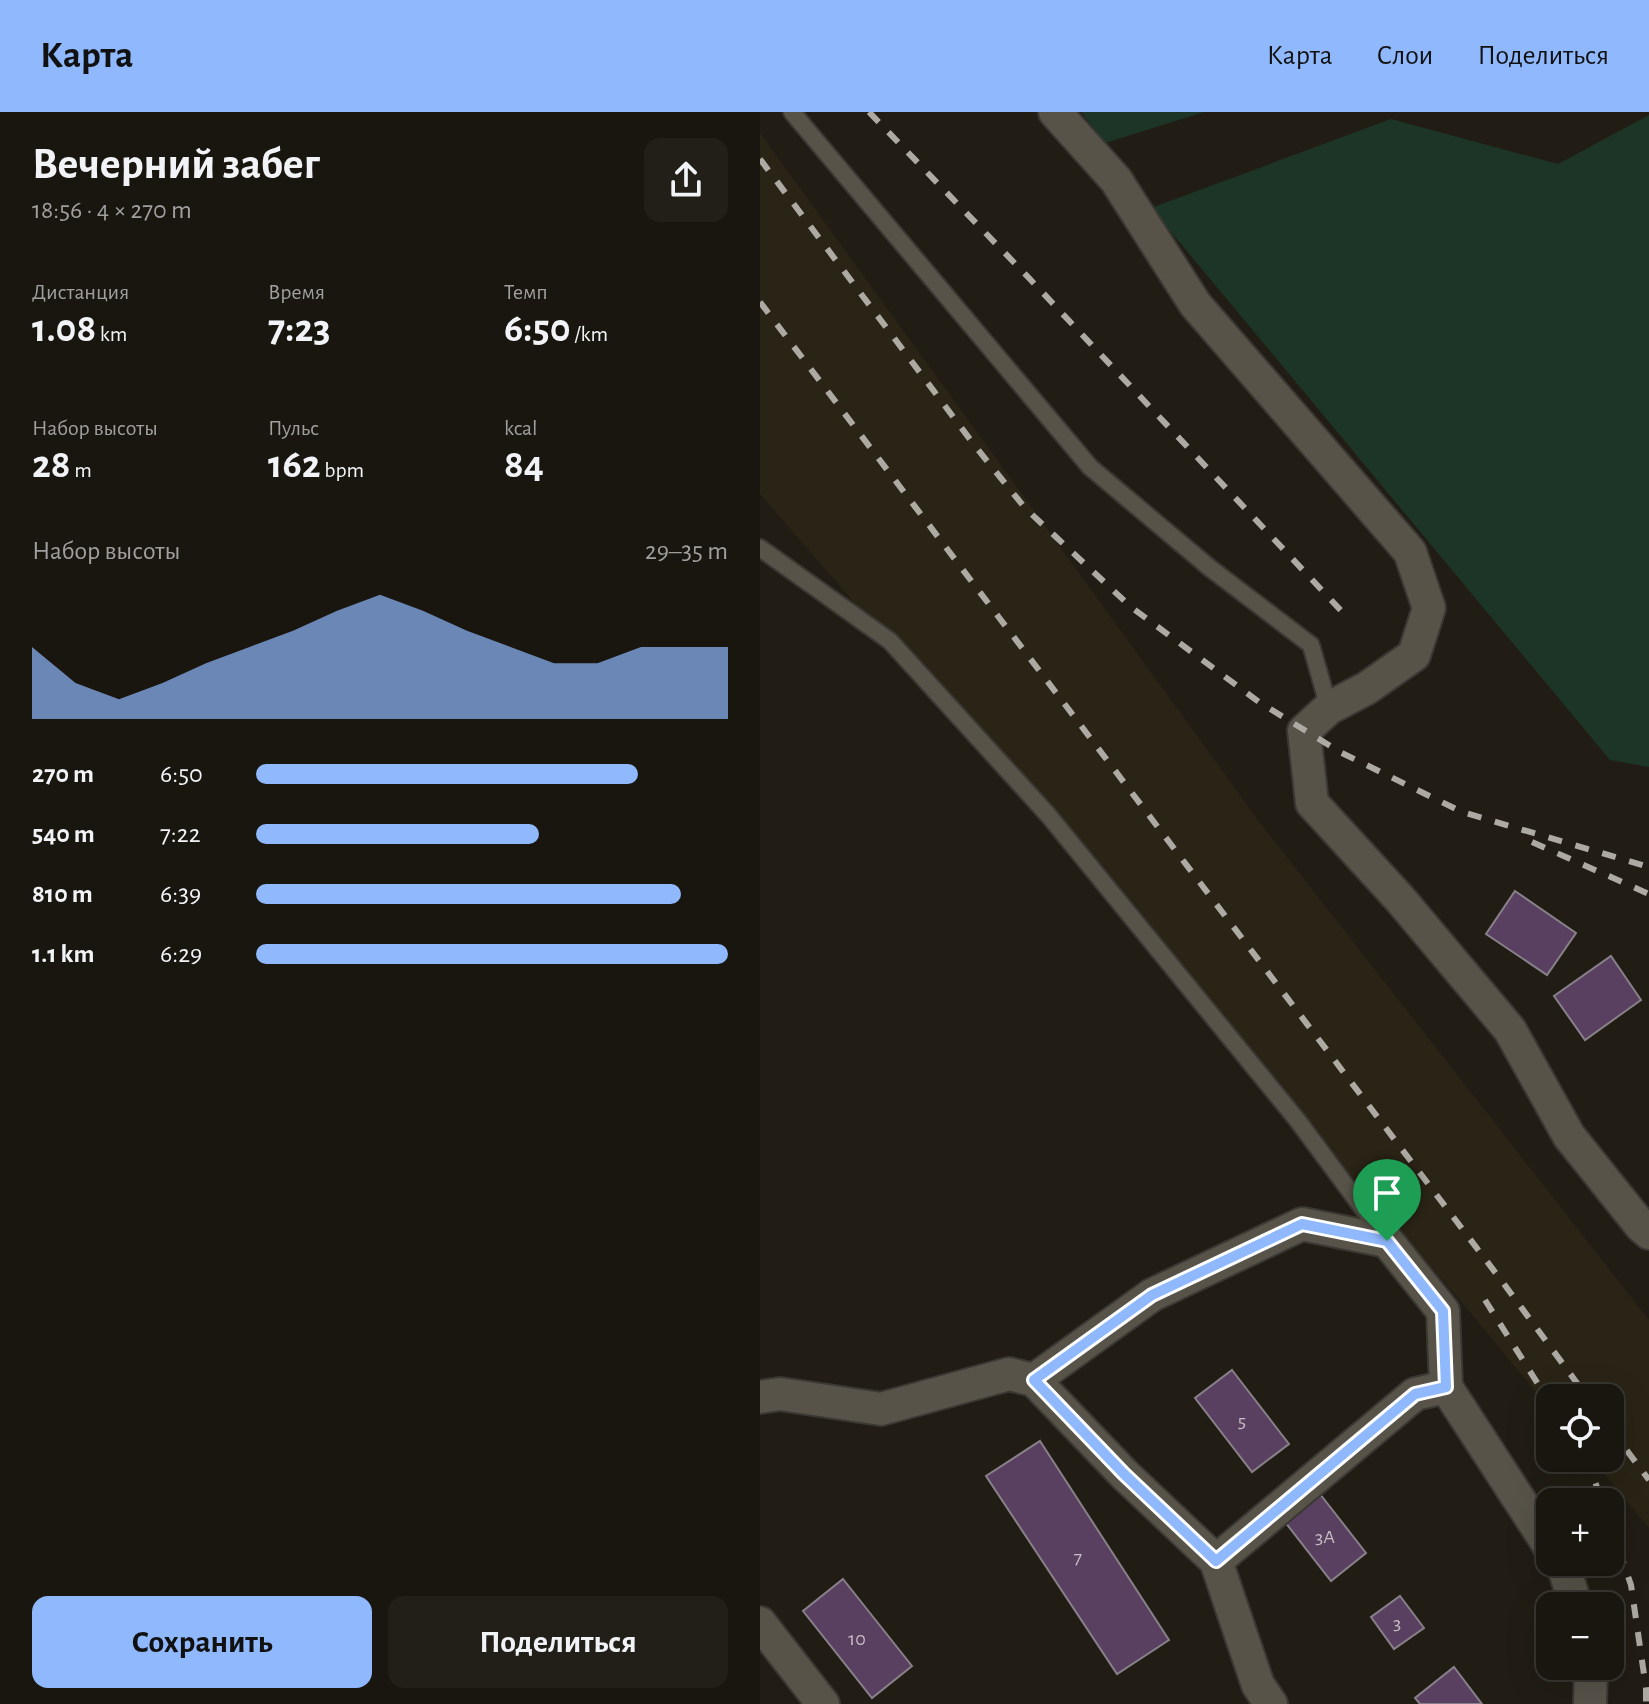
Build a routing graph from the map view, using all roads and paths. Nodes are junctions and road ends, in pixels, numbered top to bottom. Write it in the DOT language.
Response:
graph roads {
  1 [pos="792,112"];
  2 [pos="1055,112"];
  3 [pos="760,548"];
  4 [pos="1329,708"];
  5 [pos="1646,1227"];
  6 [pos="1387,1241"];
  7 [pos="1034,1380"];
  8 [pos="1446,1387"];
  9 [pos="760,1397"];
  10 [pos="1536,1525"];
  11 [pos="1216,1561"];
  12 [pos="760,1623"];
  13 [pos="1591,1680"];
  14 [pos="823,1704"];
  15 [pos="1271,1704"];
  16 [pos="1590,1704"];
  1 -- 4 [label="lane"];
  2 -- 4 [label="street"];
  3 -- 6 [label="lane"];
  4 -- 5 [label="street"];
  6 -- 7 [label="street"];
  6 -- 8 [label="street"];
  7 -- 9 [label="street"];
  7 -- 11 [label="street"];
  8 -- 10 [label="street"];
  8 -- 11 [label="street"];
  11 -- 15 [label="street"];
  12 -- 14 [label="street"];
  13 -- 16 [label="street"];
}
